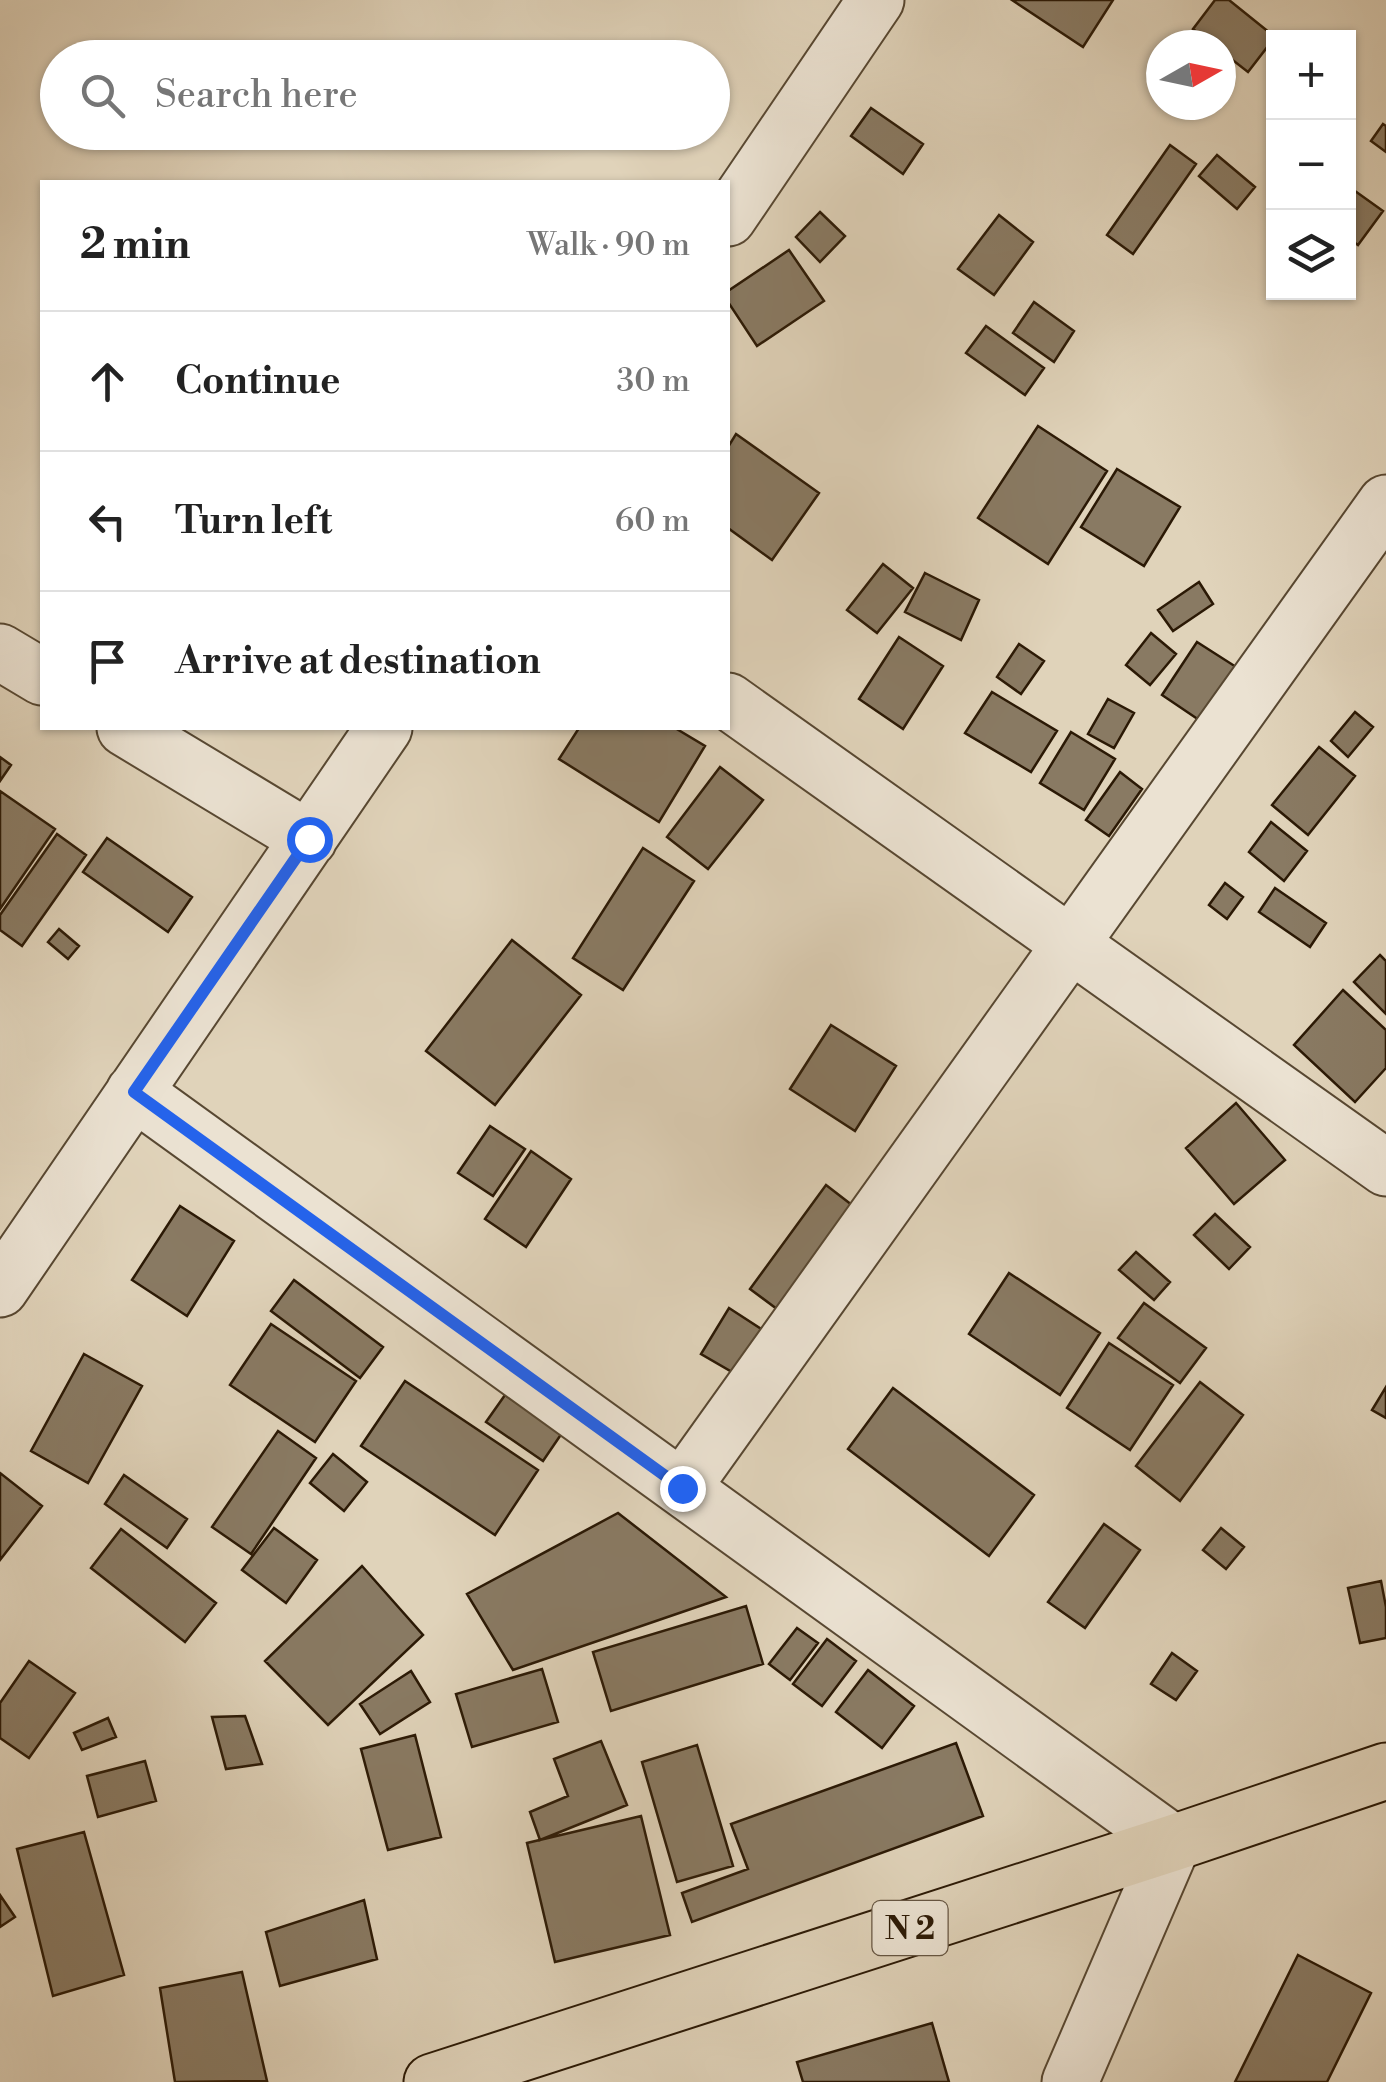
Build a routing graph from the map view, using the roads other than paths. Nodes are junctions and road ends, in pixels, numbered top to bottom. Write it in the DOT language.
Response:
graph roads {
  1 [pos="876,0"];
  2 [pos="730,215"];
  3 [pos="1386,503"];
  4 [pos="0,652"];
  5 [pos="40,677"];
  6 [pos="730,702"];
  7 [pos="128,730"];
  8 [pos="383,730"];
  9 [pos="309,839"];
  10 [pos="1072,943"];
  11 [pos="134,1092"];
  12 [pos="1386,1168"];
  13 [pos="0,1289"];
  14 [pos="682,1488"];
  15 [pos="1386,1771"];
  16 [pos="1173,1844"];
  17 [pos="432,2082"];
  18 [pos="1070,2082"];
  1 -- 2 [label="street"];
  3 -- 10 [label="street"];
  4 -- 5 [label="street"];
  6 -- 10 [label="street"];
  7 -- 9 [label="street"];
  8 -- 9 [label="street"];
  9 -- 11 [label="street"];
  10 -- 12 [label="street"];
  10 -- 14 [label="street"];
  11 -- 13 [label="street"];
  11 -- 14 [label="street"];
  14 -- 16 [label="street"];
  15 -- 16 [label="main road, N 2"];
  16 -- 17 [label="main road, N 2"];
  16 -- 18 [label="street"];
}
